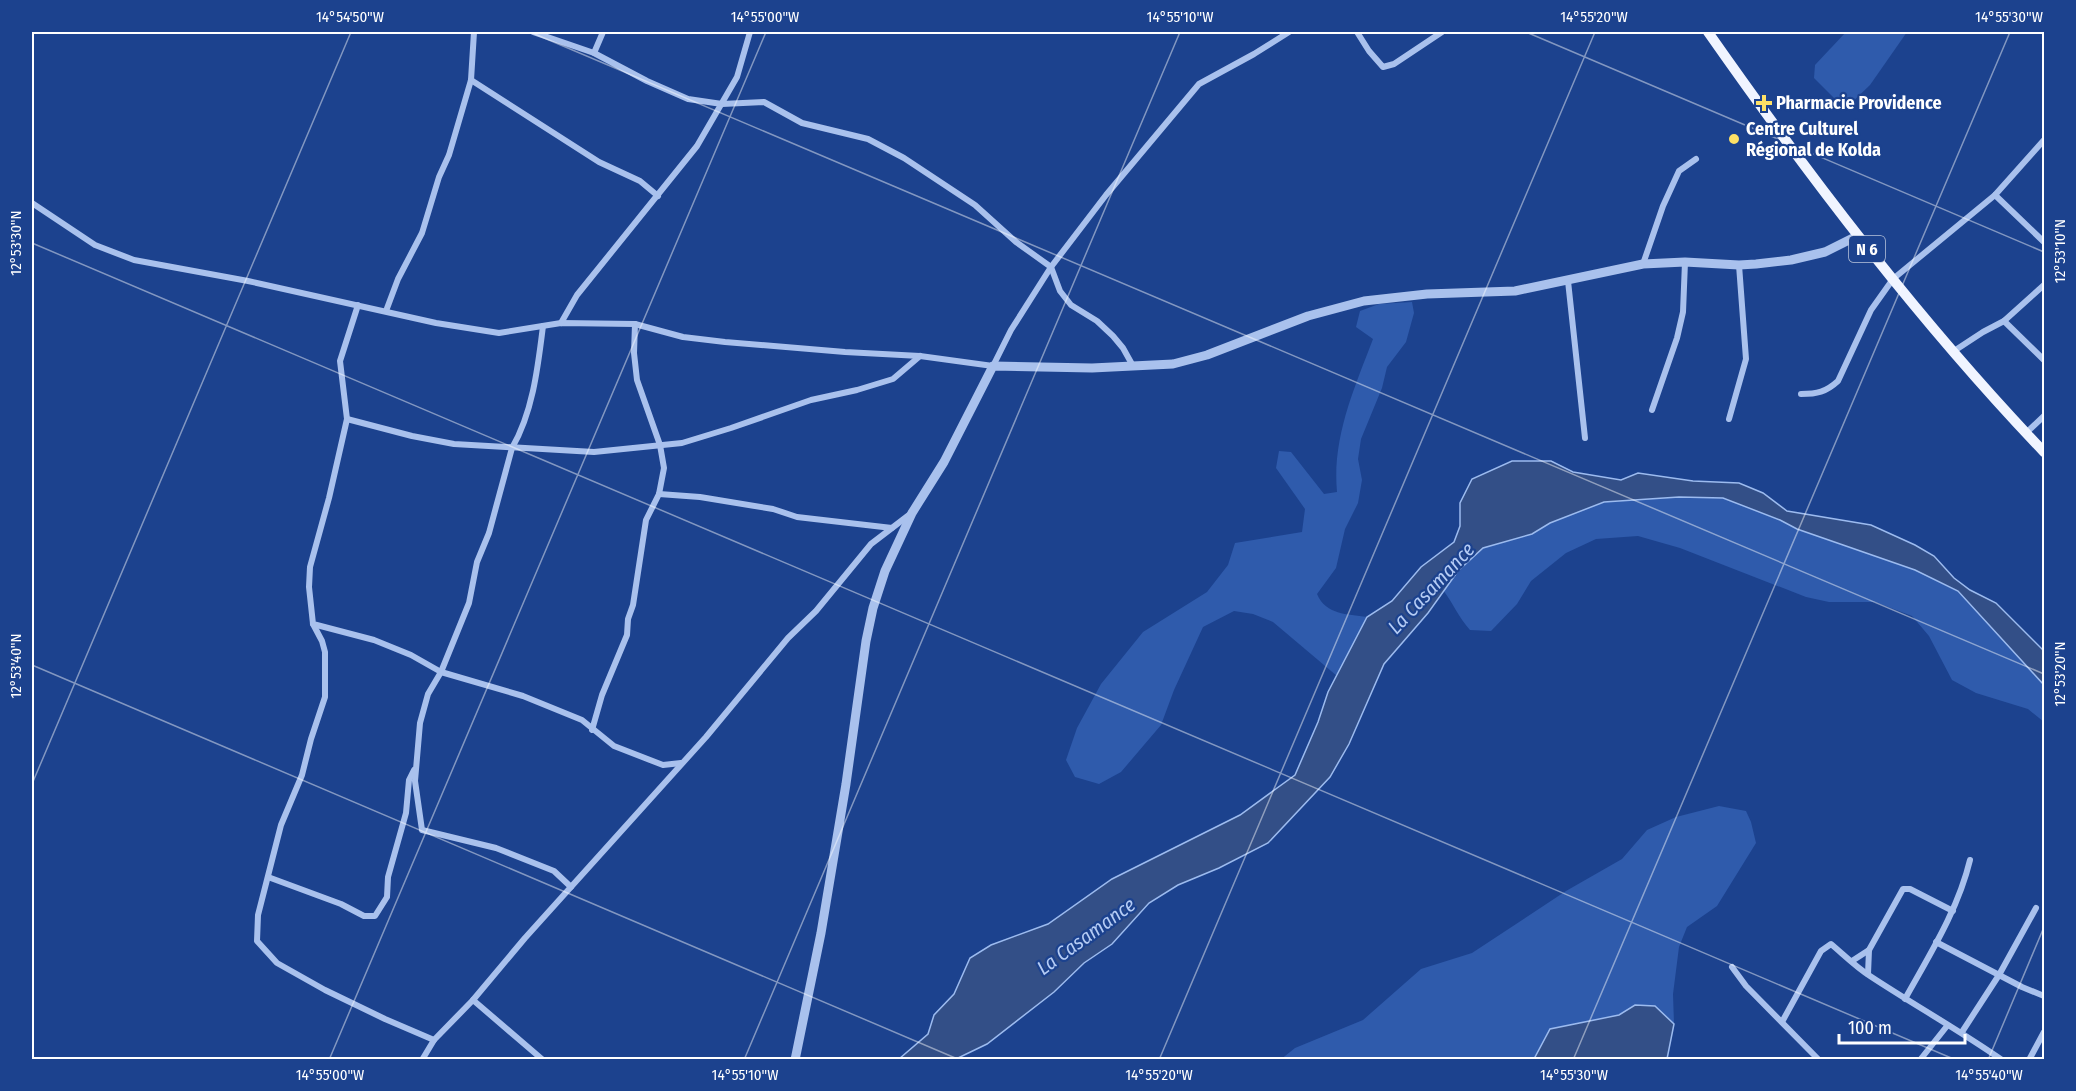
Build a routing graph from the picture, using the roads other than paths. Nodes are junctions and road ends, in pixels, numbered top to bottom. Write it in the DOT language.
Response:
graph roads {
  1 [pos="474,32"];
  2 [pos="533,32"];
  3 [pos="603,32"];
  4 [pos="750,32"];
  5 [pos="1289,32"];
  6 [pos="1357,32"];
  7 [pos="1442,32"];
  8 [pos="1708,32"];
  9 [pos="594,53"];
  10 [pos="471,80"];
  11 [pos="722,104"];
  12 [pos="2044,140"];
  13 [pos="1696,159"];
  14 [pos="1995,195"];
  15 [pos="658,196"];
  16 [pos="32,203"];
  17 [pos="1857,236"];
  18 [pos="2044,242"];
  19 [pos="1685,262"];
  20 [pos="1643,264"];
  21 [pos="1739,265"];
  22 [pos="1051,267"];
  23 [pos="1893,279"];
  24 [pos="1568,281"];
  25 [pos="2044,285"];
  26 [pos="358,305"];
  27 [pos="386,311"];
  28 [pos="2004,321"];
  29 [pos="561,323"];
  30 [pos="635,324"];
  31 [pos="543,326"];
  32 [pos="1954,351"];
  33 [pos="920,356"];
  34 [pos="2044,360"];
  35 [pos="993,366"];
  36 [pos="1133,366"];
  37 [pos="1801,394"];
  38 [pos="1652,410"];
  39 [pos="2044,416"];
  40 [pos="347,419"];
  41 [pos="1729,419"];
  42 [pos="2026,433"];
  43 [pos="1585,438"];
  44 [pos="660,446"];
  45 [pos="512,448"];
  46 [pos="2044,452"];
  47 [pos="659,494"];
  48 [pos="912,513"];
  49 [pos="893,528"];
  50 [pos="314,624"];
  51 [pos="441,672"];
  52 [pos="592,730"];
  53 [pos="682,763"];
  54 [pos="416,767"];
  55 [pos="1970,860"];
  56 [pos="268,877"];
  57 [pos="571,887"];
  58 [pos="2036,908"];
  59 [pos="1953,911"];
  60 [pos="1936,942"];
  61 [pos="1869,950"];
  62 [pos="1852,961"];
  63 [pos="1732,967"];
  64 [pos="1868,974"];
  65 [pos="1999,975"];
  66 [pos="2044,996"];
  67 [pos="1905,999"];
  68 [pos="473,1000"];
  69 [pos="1782,1022"];
  70 [pos="1947,1026"];
  71 [pos="1962,1032"];
  72 [pos="2044,1032"];
  73 [pos="434,1040"];
  74 [pos="422,1059"];
  75 [pos="543,1059"];
  76 [pos="795,1059"];
  77 [pos="1817,1059"];
  78 [pos="1920,1059"];
  79 [pos="2002,1059"];
  80 [pos="2029,1059"];
  1 -- 10 [label="street"];
  2 -- 9 [label="street"];
  3 -- 9 [label="street"];
  4 -- 11 [label="street"];
  5 -- 22 [label="street"];
  6 -- 7 [label="street"];
  8 -- 17 [label="main road, N 6"];
  9 -- 11 [label="street"];
  10 -- 15 [label="street"];
  10 -- 27 [label="street"];
  11 -- 15 [label="street"];
  11 -- 22 [label="street"];
  12 -- 14 [label="street"];
  13 -- 20 [label="street"];
  14 -- 18 [label="street"];
  14 -- 23 [label="street"];
  15 -- 29 [label="street"];
  16 -- 26 [label="street"];
  17 -- 21 [label="street"];
  17 -- 23 [label="main road, N 6"];
  19 -- 20 [label="street"];
  19 -- 21 [label="street"];
  19 -- 38 [label="street"];
  20 -- 24 [label="street"];
  21 -- 41 [label="street"];
  22 -- 35 [label="street"];
  22 -- 36 [label="street"];
  23 -- 32 [label="main road, N 6"];
  23 -- 37 [label="street"];
  24 -- 36 [label="street"];
  24 -- 43 [label="street"];
  25 -- 28 [label="street"];
  26 -- 27 [label="street"];
  26 -- 40 [label="street"];
  27 -- 31 [label="street"];
  28 -- 32 [label="street"];
  28 -- 34 [label="street"];
  29 -- 30 [label="street"];
  29 -- 31 [label="street"];
  30 -- 33 [label="street"];
  30 -- 44 [label="street"];
  31 -- 45 [label="street"];
  32 -- 42 [label="main road, N 6"];
  33 -- 35 [label="street"];
  33 -- 44 [label="street"];
  35 -- 36 [label="street"];
  35 -- 48 [label="street"];
  39 -- 42 [label="street"];
  40 -- 45 [label="street"];
  40 -- 50 [label="street"];
  42 -- 46 [label="main road, N 6"];
  44 -- 45 [label="street"];
  44 -- 47 [label="street"];
  45 -- 51 [label="street"];
  47 -- 49 [label="street"];
  47 -- 52 [label="street"];
  48 -- 49 [label="street"];
  48 -- 76 [label="street"];
  49 -- 53 [label="street"];
  50 -- 51 [label="street"];
  50 -- 56 [label="street"];
  51 -- 52 [label="street"];
  51 -- 54 [label="street"];
  52 -- 53 [label="street"];
  53 -- 57 [label="street"];
  54 -- 56 [label="street"];
  54 -- 57 [label="street"];
  55 -- 59 [label="street"];
  56 -- 73 [label="street"];
  57 -- 68 [label="street"];
  58 -- 65 [label="street"];
  59 -- 60 [label="street"];
  59 -- 61 [label="street"];
  60 -- 65 [label="street"];
  60 -- 67 [label="street"];
  61 -- 62 [label="street"];
  61 -- 64 [label="street"];
  62 -- 64 [label="street"];
  62 -- 69 [label="street"];
  63 -- 69 [label="street"];
  64 -- 67 [label="street"];
  65 -- 66 [label="street"];
  65 -- 71 [label="street"];
  67 -- 70 [label="street"];
  68 -- 73 [label="street"];
  68 -- 75 [label="street"];
  69 -- 77 [label="street"];
  70 -- 71 [label="street"];
  70 -- 78 [label="street"];
  71 -- 79 [label="street"];
  72 -- 80 [label="street"];
  73 -- 74 [label="street"];
}
